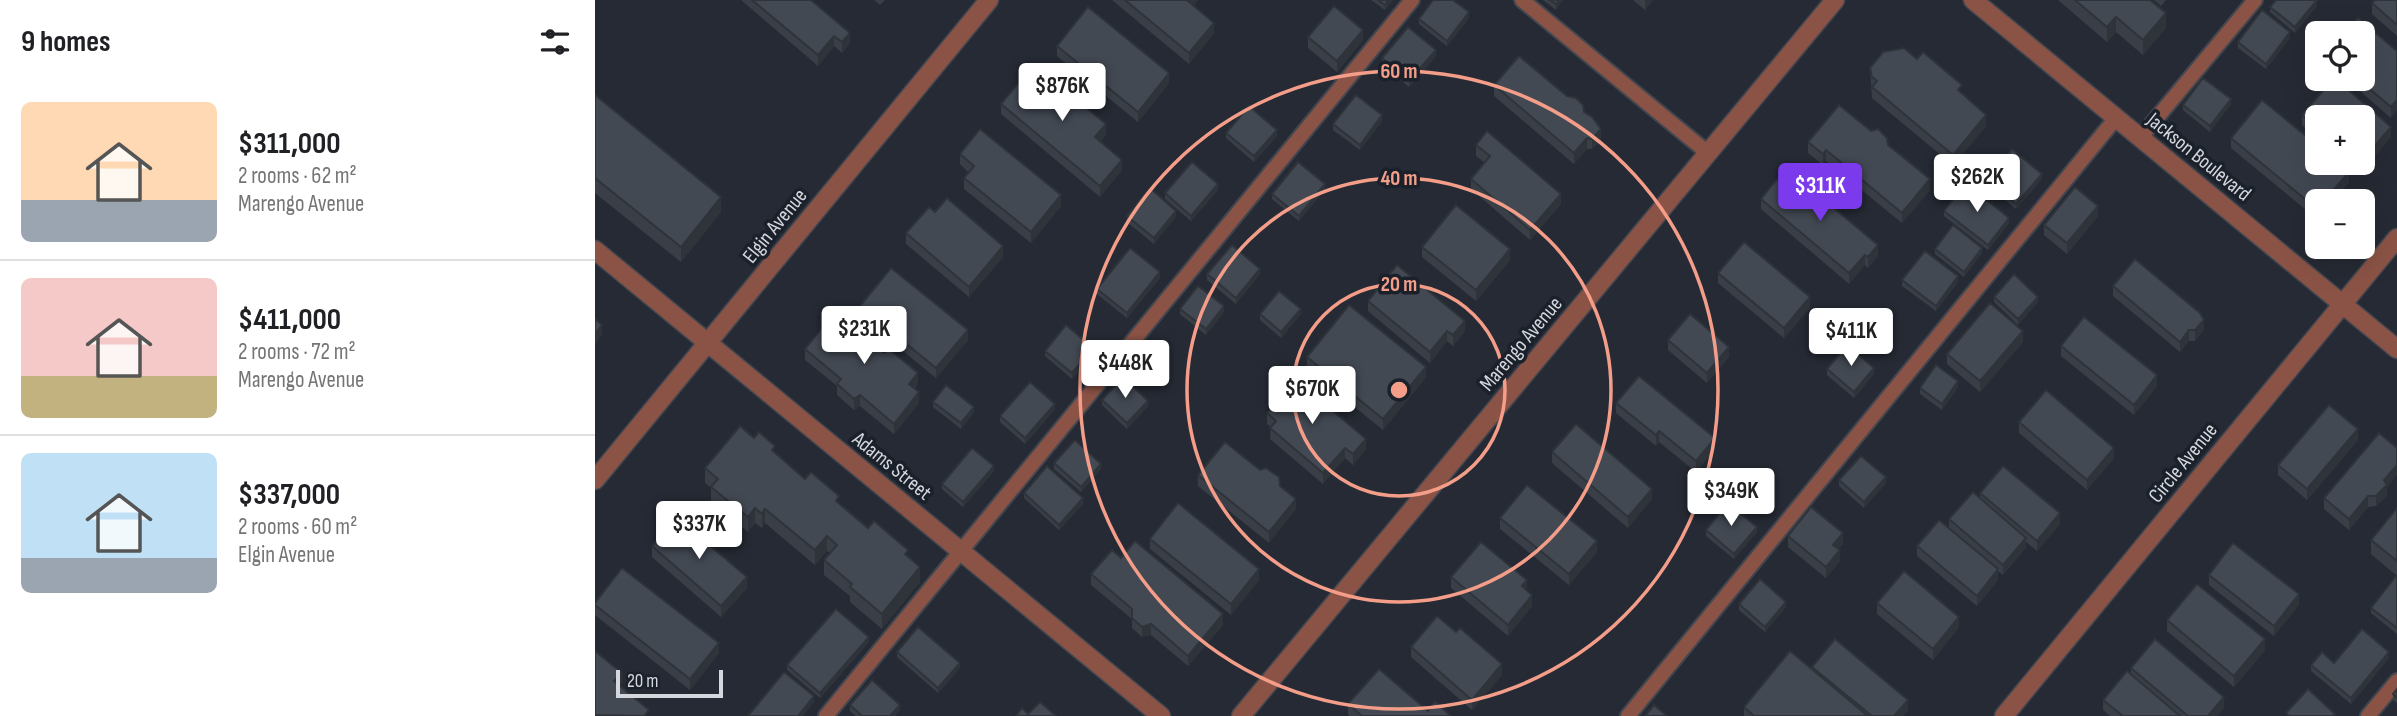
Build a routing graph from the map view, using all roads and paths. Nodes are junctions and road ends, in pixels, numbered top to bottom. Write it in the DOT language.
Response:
graph roads {
  1 [pos="989,0"];
  2 [pos="1412,0"];
  3 [pos="1522,0"];
  4 [pos="1835,0"];
  5 [pos="1972,0"];
  6 [pos="2255,0"];
  7 [pos="2116,118"];
  8 [pos="2140,138"];
  9 [pos="1708,153"];
  10 [pos="2397,238"];
  11 [pos="595,250"];
  12 [pos="2343,304"];
  13 [pos="707,344"];
  14 [pos="2397,349"];
  15 [pos="595,480"];
  16 [pos="960,550"];
  17 [pos="2397,681"];
  18 [pos="826,716"];
  19 [pos="1161,716"];
  20 [pos="1241,716"];
  21 [pos="1628,716"];
  22 [pos="2004,716"];
  23 [pos="2368,716"];
  1 -- 13 [label="street, Elgin Avenue"];
  2 -- 16 [label="lane"];
  3 -- 9 [label="lane"];
  4 -- 9 [label="street, Marengo Avenue"];
  5 -- 7 [label="street, Jackson Boulevard"];
  6 -- 8 [label="lane"];
  7 -- 8 [label="street, Jackson Boulevard"];
  7 -- 21 [label="lane"];
  8 -- 12 [label="street, Jackson Boulevard"];
  9 -- 20 [label="street, Marengo Avenue"];
  10 -- 12 [label="street, Circle Avenue"];
  11 -- 13 [label="street, Adams Street"];
  12 -- 14 [label="street, Jackson Boulevard"];
  12 -- 22 [label="street, Circle Avenue"];
  13 -- 15 [label="street, Elgin Avenue"];
  13 -- 16 [label="street, Adams Street"];
  16 -- 18 [label="lane"];
  16 -- 19 [label="street, Adams Street"];
  17 -- 23 [label="lane"];
}
